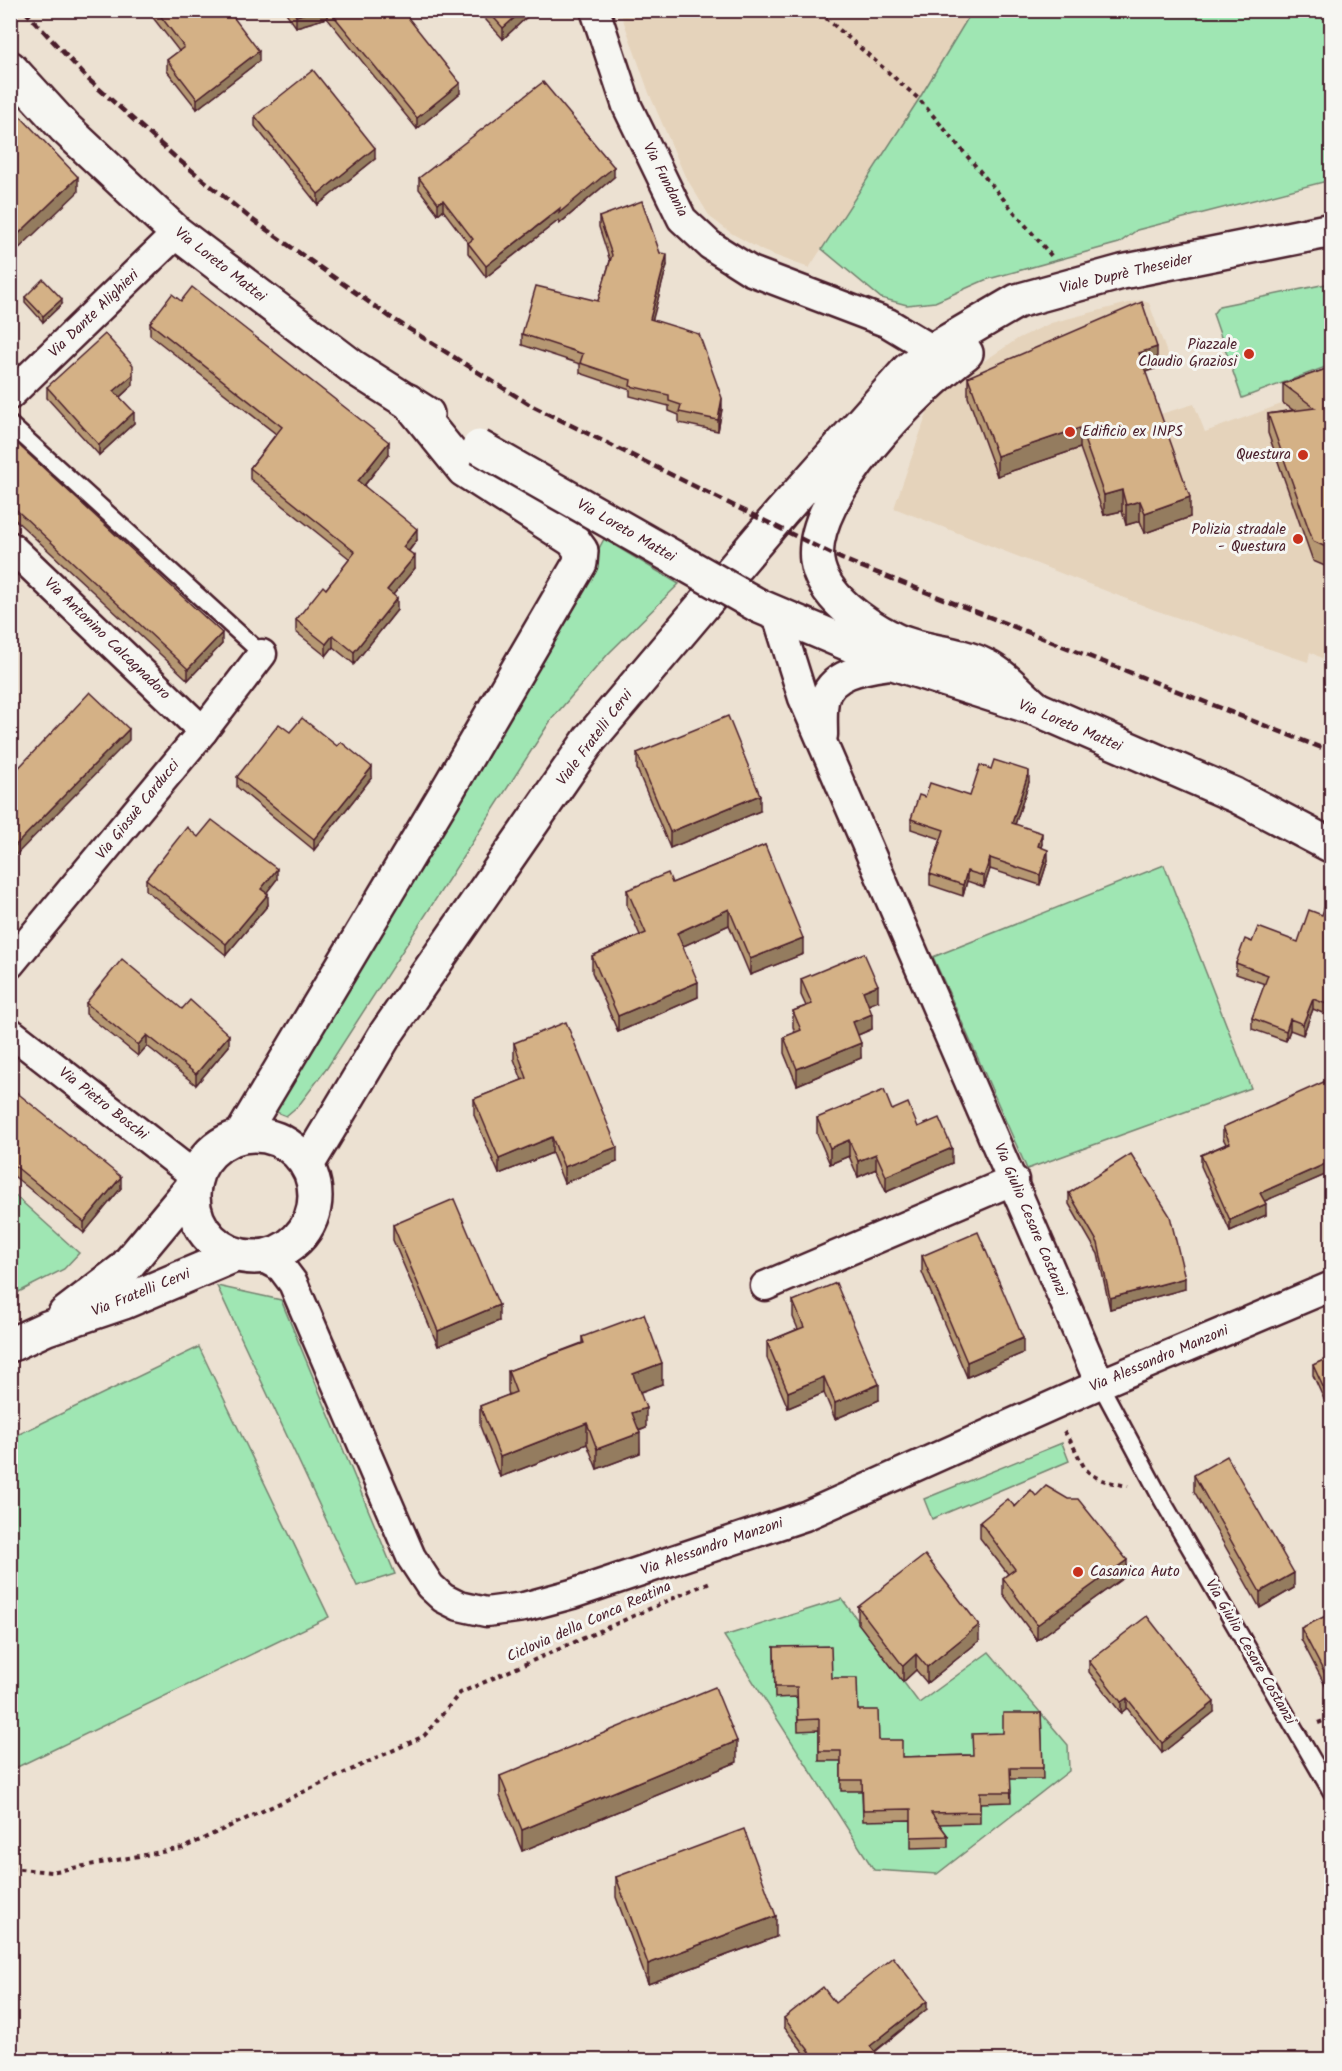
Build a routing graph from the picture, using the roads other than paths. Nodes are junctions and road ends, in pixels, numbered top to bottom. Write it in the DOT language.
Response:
graph roads {
  1 [pos="595,10"];
  2 [pos="10,68"];
  3 [pos="1332,230"];
  4 [pos="177,233"];
  5 [pos="1122,272"];
  6 [pos="933,350"];
  7 [pos="10,395"];
  8 [pos="408,401"];
  9 [pos="10,424"];
  10 [pos="10,546"];
  11 [pos="768,611"];
  12 [pos="262,654"];
  13 [pos="896,664"];
  14 [pos="1037,710"];
  15 [pos="203,731"];
  16 [pos="823,740"];
  17 [pos="1332,846"];
  18 [pos="10,964"];
  19 [pos="10,1032"];
  20 [pos="241,1136"];
  21 [pos="307,1165"];
  22 [pos="1014,1180"];
  23 [pos="195,1181"];
  24 [pos="248,1256"];
  25 [pos="765,1286"];
  26 [pos="1332,1286"];
  27 [pos="47,1328"];
  28 [pos="10,1345"];
  29 [pos="1100,1384"];
  30 [pos="1332,1792"];
  1 -- 6 [label="street, Via Fundania"];
  2 -- 4 [label="street, Via Loreto Mattei"];
  3 -- 5 [label="street, Viale Duprè Theseider"];
  4 -- 7 [label="street, Via Dante Alighieri"];
  4 -- 8 [label="street, Via Loreto Mattei"];
  5 -- 6 [label="street, Viale Duprè Theseider"];
  5 -- 14 [label="street"];
  6 -- 21 [label="street, Viale Fratelli Cervi"];
  8 -- 11 [label="street, Via Loreto Mattei, bridge"];
  8 -- 20 [label="street"];
  9 -- 12 [label="lane"];
  10 -- 15 [label="street, Via Antonino Calcagnadoro"];
  11 -- 13 [label="street, Via Loreto Mattei"];
  11 -- 16 [label="street"];
  12 -- 15 [label="street, Via Giosuè Carducci"];
  13 -- 14 [label="street, Via Loreto Mattei"];
  13 -- 16 [label="street, Via Giulio Cesare Costanzi"];
  14 -- 17 [label="street, Via Loreto Mattei"];
  15 -- 18 [label="street, Via Giosuè Carducci"];
  16 -- 22 [label="street, Via Giulio Cesare Costanzi"];
  19 -- 23 [label="street, Via Pietro Boschi"];
  20 -- 21 [label="street"];
  20 -- 23 [label="street"];
  21 -- 24 [label="street"];
  22 -- 25 [label="street"];
  22 -- 29 [label="street, Via Giulio Cesare Costanzi"];
  23 -- 24 [label="street"];
  23 -- 27 [label="street, Via Fratelli Cervi"];
  24 -- 27 [label="street, Via Fratelli Cervi"];
  24 -- 29 [label="street, Via Alessandro Manzoni"];
  26 -- 29 [label="street, Via Alessandro Manzoni"];
  27 -- 28 [label="street, Via Fratelli Cervi"];
  29 -- 30 [label="lane, Via Giulio Cesare Costanzi"];
}
